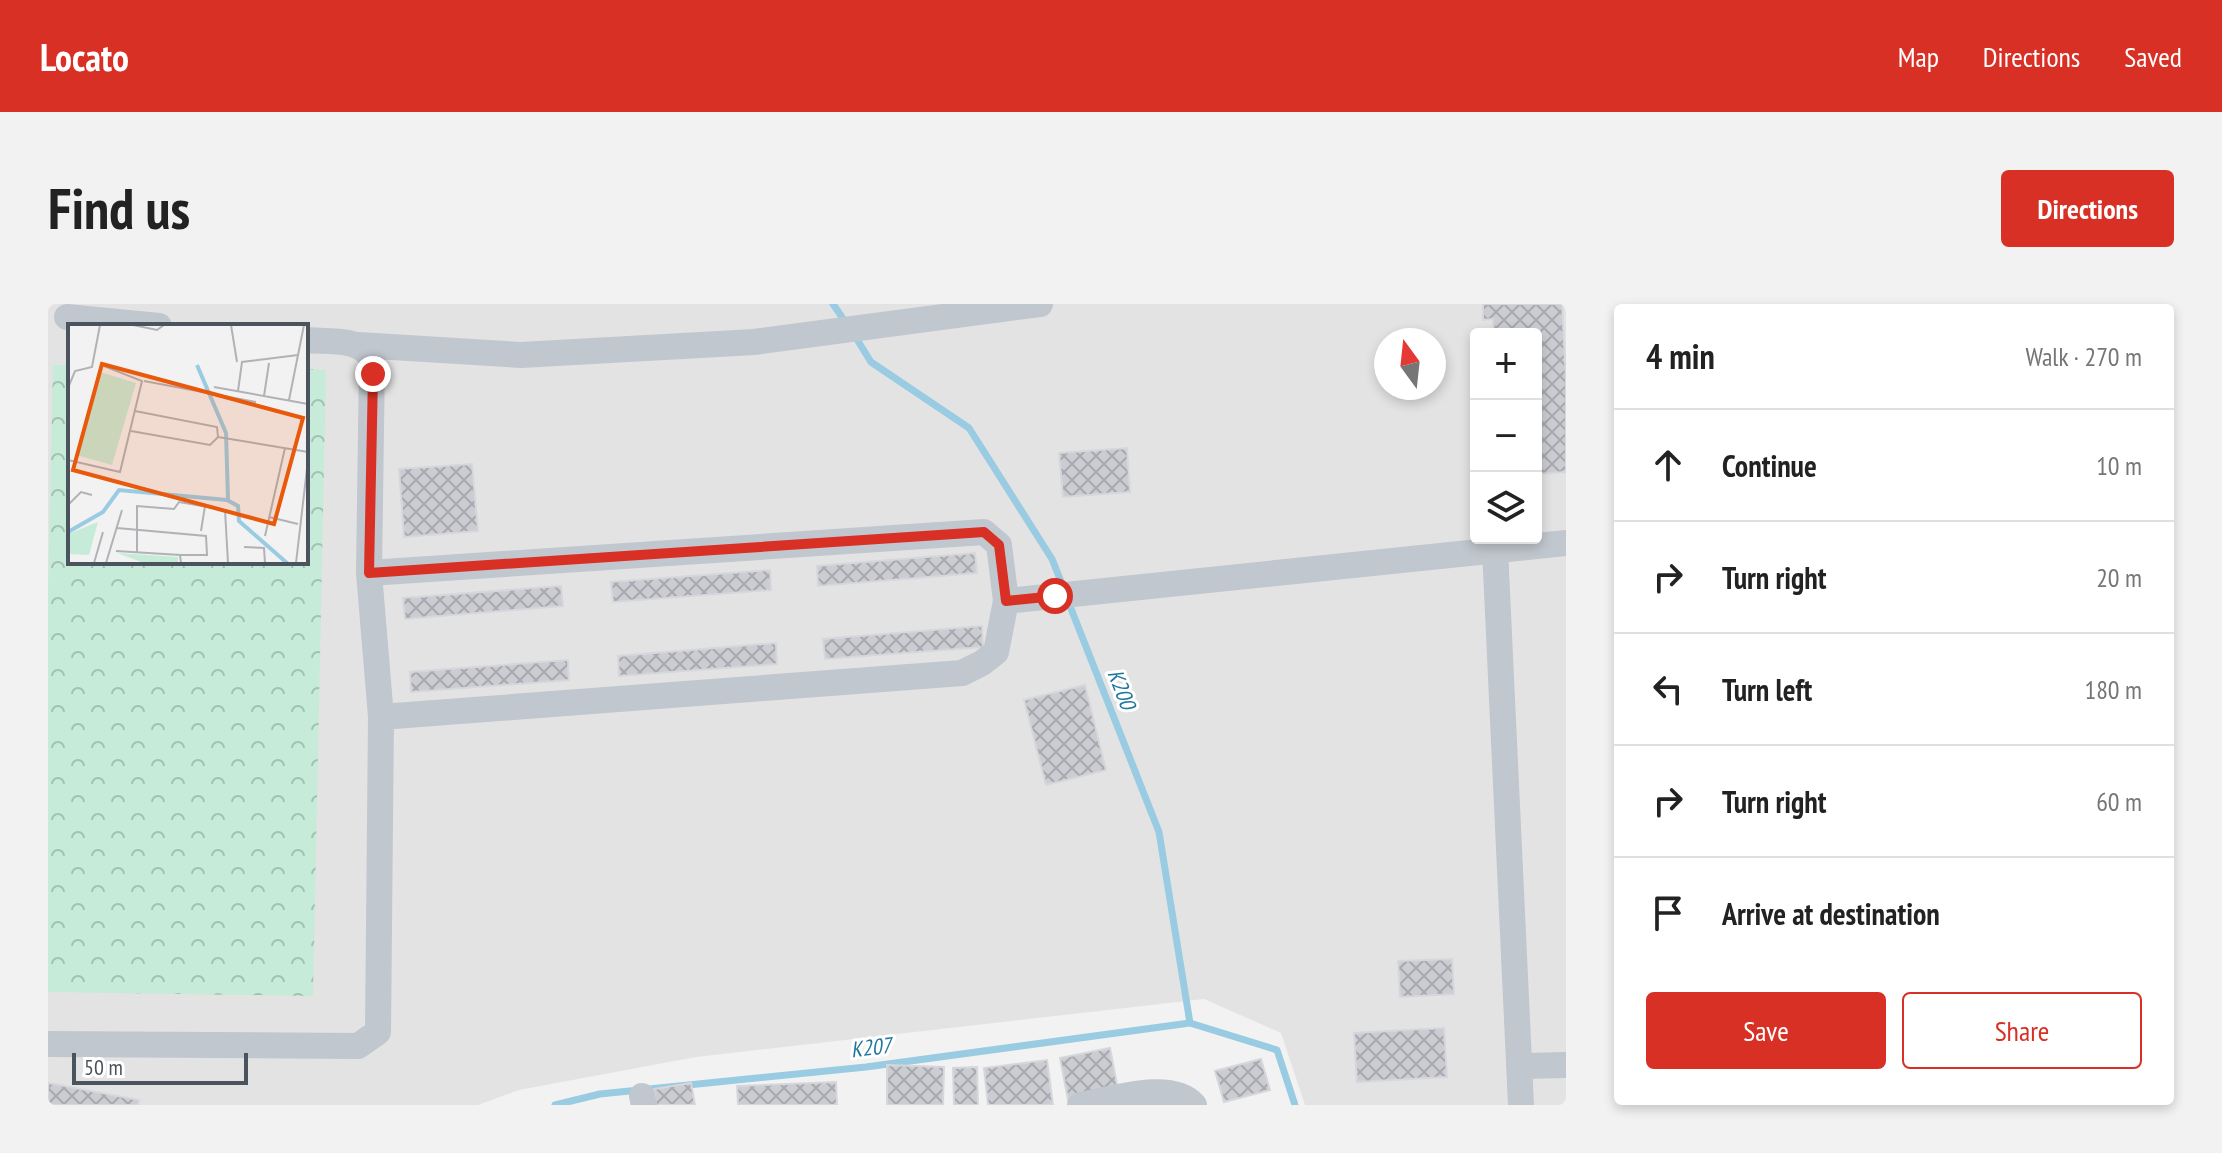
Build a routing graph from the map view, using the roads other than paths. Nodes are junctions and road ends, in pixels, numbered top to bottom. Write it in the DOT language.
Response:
graph roads {
  1 [pos="1040,304"];
  2 [pos="67,317"];
  3 [pos="139,324"];
  4 [pos="308,340"];
  5 [pos="359,345"];
  6 [pos="1566,543"];
  7 [pos="1495,549"];
  8 [pos="369,573"];
  9 [pos="1006,601"];
  10 [pos="381,717"];
  11 [pos="48,1044"];
  12 [pos="1566,1065"];
  13 [pos="1519,1066"];
  14 [pos="1080,1105"];
  15 [pos="1194,1105"];
  16 [pos="1521,1105"];
  1 -- 5 [label="street"];
  2 -- 3 [label="street"];
  4 -- 5 [label="street"];
  5 -- 8 [label="street"];
  6 -- 7 [label="street"];
  7 -- 9 [label="street"];
  7 -- 13 [label="street"];
  8 -- 9 [label="street"];
  8 -- 10 [label="street"];
  9 -- 10 [label="street"];
  10 -- 11 [label="street"];
  12 -- 13 [label="street"];
  13 -- 16 [label="street"];
  14 -- 15 [label="street"];
}
